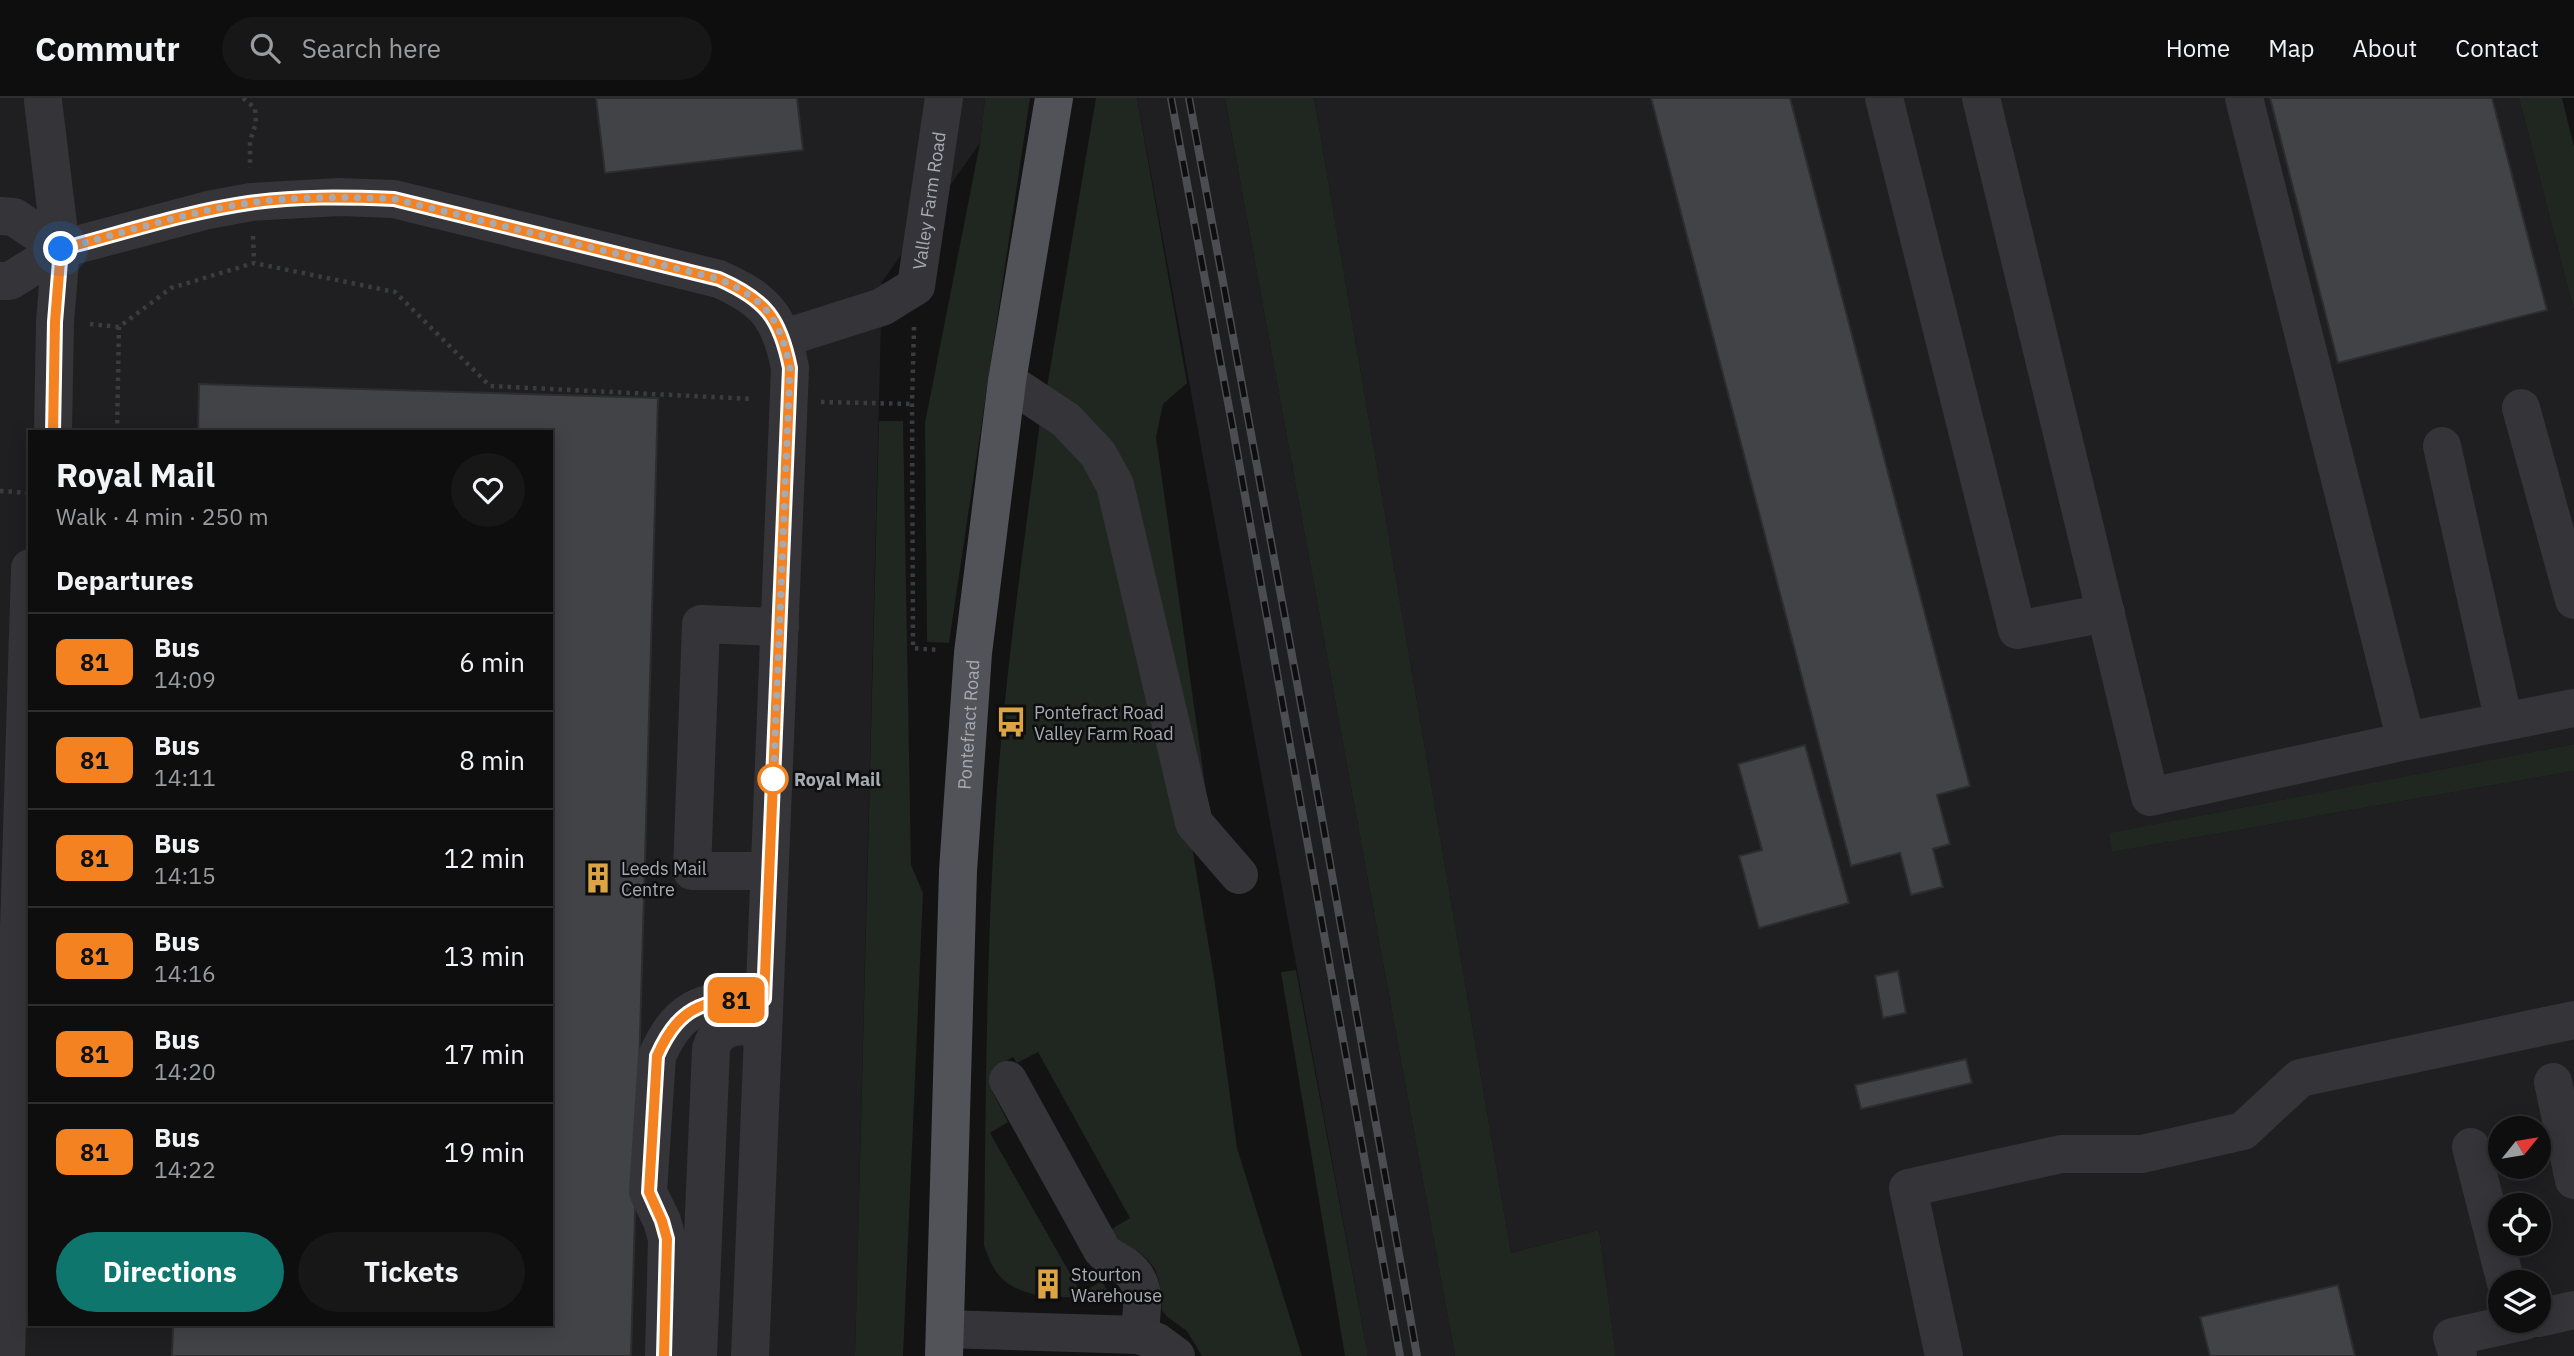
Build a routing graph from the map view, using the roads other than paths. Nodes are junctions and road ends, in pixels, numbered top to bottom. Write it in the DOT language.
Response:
graph roads {
  1 [pos="943,98"];
  2 [pos="1054,98"];
  3 [pos="1884,98"];
  4 [pos="1981,98"];
  5 [pos="2244,98"];
  6 [pos="43,101"];
  7 [pos="0,216"];
  8 [pos="61,249"];
  9 [pos="0,281"];
  10 [pos="784,338"];
  11 [pos="1007,381"];
  12 [pos="2521,408"];
  13 [pos="53,430"];
  14 [pos="2442,446"];
  15 [pos="19,578"];
  16 [pos="2574,600"];
  17 [pos="2106,613"];
  18 [pos="780,627"];
  19 [pos="2574,708"];
  20 [pos="2504,722"];
  21 [pos="2406,741"];
  22 [pos="769,871"];
  23 [pos="1239,875"];
  24 [pos="9,915"];
  25 [pos="764,1013"];
  26 [pos="2574,1020"];
  27 [pos="1008,1080"];
  28 [pos="2553,1082"];
  29 [pos="2471,1147"];
  30 [pos="14,1153"];
  31 [pos="2574,1180"];
  32 [pos="5,1241"];
  33 [pos="2503,1270"];
  34 [pos="2574,1310"];
  35 [pos="2551,1315"];
  36 [pos="2488,1330"];
  37 [pos="4,1335"];
  38 [pos="1139,1335"];
  39 [pos="944,1342"];
  40 [pos="664,1356"];
  41 [pos="698,1356"];
  42 [pos="750,1356"];
  43 [pos="1176,1356"];
  44 [pos="1944,1356"];
  45 [pos="2458,1356"];
  1 -- 10 [label="lane, Valley Farm Road"];
  2 -- 11 [label="main road, Pontefract Road"];
  3 -- 17 [label="lane"];
  4 -- 17 [label="lane"];
  5 -- 21 [label="lane"];
  6 -- 8 [label="lane"];
  7 -- 8 [label="lane"];
  8 -- 9 [label="lane"];
  8 -- 10 [label="lane"];
  8 -- 13 [label="lane"];
  10 -- 18 [label="lane"];
  11 -- 23 [label="lane"];
  11 -- 39 [label="main road, Pontefract Road"];
  12 -- 16 [label="lane"];
  14 -- 20 [label="lane"];
  15 -- 24 [label="lane"];
  17 -- 21 [label="lane"];
  18 -- 22 [label="lane"];
  18 -- 22 [label="lane"];
  19 -- 20 [label="lane"];
  20 -- 21 [label="lane"];
  22 -- 25 [label="lane"];
  24 -- 30 [label="lane"];
  25 -- 40 [label="lane"];
  25 -- 41 [label="lane"];
  25 -- 42 [label="lane"];
  26 -- 44 [label="lane"];
  27 -- 38 [label="lane"];
  28 -- 31 [label="lane"];
  29 -- 33 [label="lane"];
  30 -- 32 [label="lane"];
  32 -- 37 [label="lane"];
  34 -- 35 [label="lane"];
  36 -- 45 [label="lane"];
  38 -- 39 [label="lane"];
  38 -- 43 [label="lane"];
}
